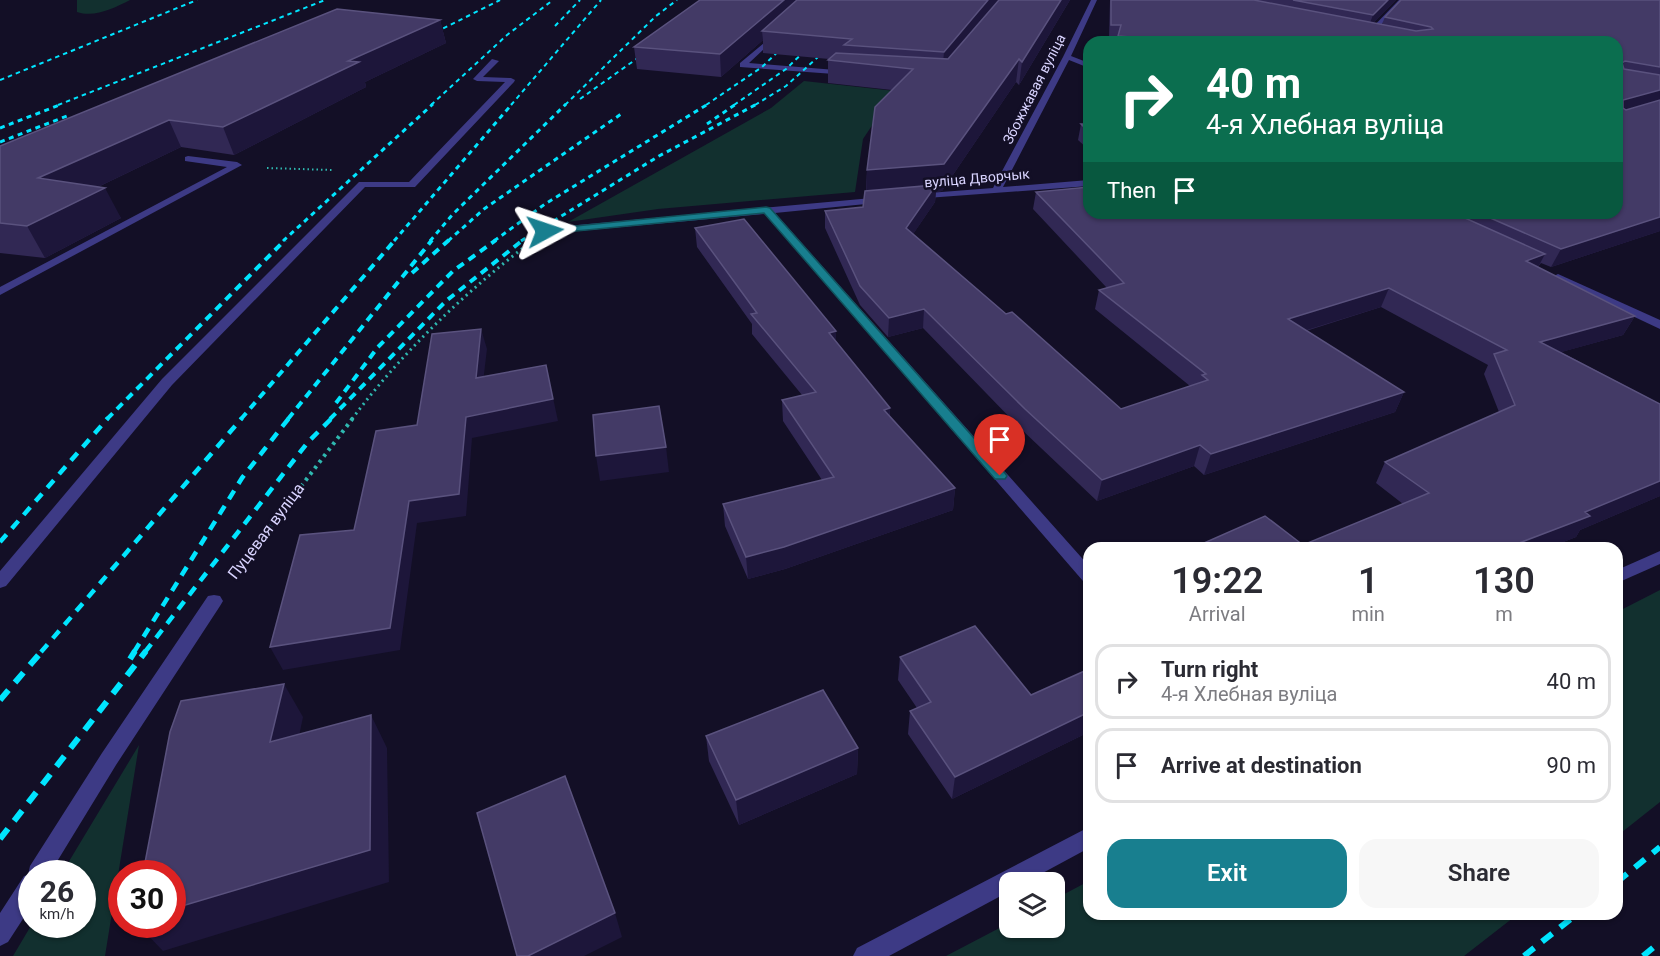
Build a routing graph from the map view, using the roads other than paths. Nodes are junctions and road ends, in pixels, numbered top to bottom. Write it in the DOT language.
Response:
graph roads {
  1 [pos="1094,0"];
  2 [pos="1402,0"];
  3 [pos="788,24"];
  4 [pos="1360,30"];
  5 [pos="1371,32"];
  6 [pos="1381,34"];
  7 [pos="1067,57"];
  8 [pos="495,61"];
  9 [pos="1083,64"];
  10 [pos="862,74"];
  11 [pos="188,159"];
  12 [pos="1083,183"];
  13 [pos="997,189"];
  14 [pos="905,198"];
  15 [pos="893,199"];
  16 [pos="766,210"];
  17 [pos="545,231"];
  18 [pos="1548,273"];
  19 [pos="0,292"];
  20 [pos="1660,325"];
  21 [pos="1660,557"];
  22 [pos="1083,570"];
  23 [pos="1623,574"];
  24 [pos="0,582"];
  25 [pos="214,601"];
  26 [pos="1083,840"];
  27 [pos="46,860"];
  28 [pos="18,906"];
  29 [pos="0,934"];
  30 [pos="865,956"];
  1 -- 7 [label="street, Збожжавая вуліца"];
  2 -- 5 [label="street"];
  3 -- 10 [label="street"];
  4 -- 5 [label="street"];
  5 -- 6 [label="street"];
  7 -- 9 [label="street"];
  7 -- 13 [label="street, Збожжавая вуліца"];
  8 -- 24 [label="street"];
  11 -- 19 [label="street"];
  12 -- 13 [label="street, вуліца Дворчык"];
  13 -- 14 [label="street, вуліца Дворчык"];
  15 -- 16 [label="street"];
  16 -- 17 [label="street"];
  16 -- 22 [label="street"];
  18 -- 20 [label="street"];
  21 -- 23 [label="street"];
  25 -- 27 [label="street"];
  26 -- 30 [label="street"];
  28 -- 29 [label="street"];
}
